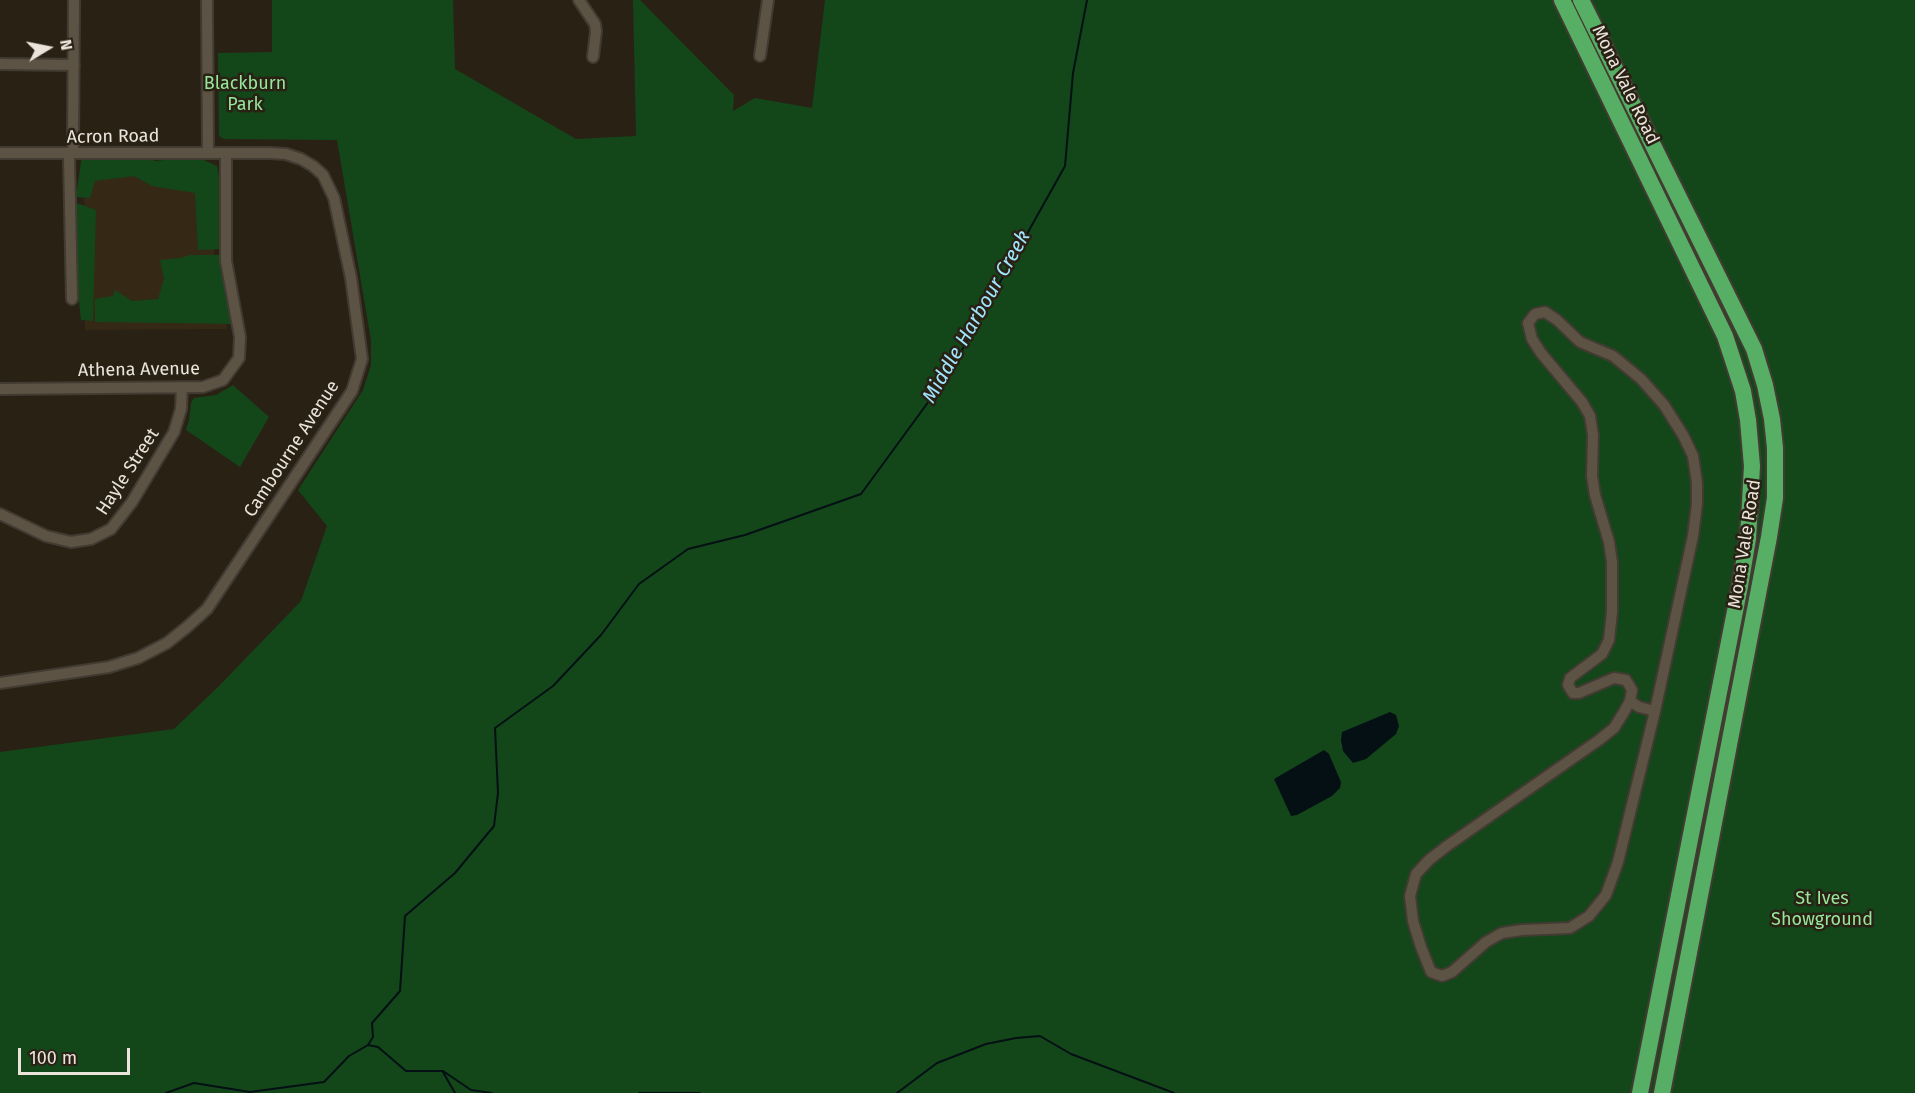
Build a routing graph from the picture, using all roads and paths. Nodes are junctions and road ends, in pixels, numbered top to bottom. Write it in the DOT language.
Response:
graph roads {
  1 [pos="74,0"];
  2 [pos="207,0"];
  3 [pos="579,0"];
  4 [pos="768,0"];
  5 [pos="1562,0"];
  6 [pos="1581,0"];
  7 [pos="760,56"];
  8 [pos="593,57"];
  9 [pos="0,64"];
  10 [pos="74,64"];
  11 [pos="208,152"];
  12 [pos="0,153"];
  13 [pos="226,153"];
  14 [pos="71,154"];
  15 [pos="72,299"];
  16 [pos="182,387"];
  17 [pos="0,388"];
  18 [pos="0,514"];
  19 [pos="0,683"];
  20 [pos="1630,701"];
  21 [pos="1655,711"];
  22 [pos="1640,1093"];
  23 [pos="1662,1093"];
  1 -- 10 [label="street"];
  2 -- 11 [label="street"];
  3 -- 8 [label="street"];
  4 -- 7 [label="street"];
  5 -- 22 [label="highway, Mona Vale Road"];
  6 -- 23 [label="highway, Mona Vale Road"];
  9 -- 10 [label="street"];
  10 -- 14 [label="street"];
  11 -- 13 [label="street, Acron Road"];
  11 -- 14 [label="street, Acron Road"];
  12 -- 14 [label="street, Acron Road"];
  13 -- 16 [label="street, Athena Avenue"];
  13 -- 19 [label="street, Cambourne Avenue"];
  14 -- 15 [label="street"];
  16 -- 17 [label="street, Athena Avenue"];
  16 -- 18 [label="street, Hayle Street"];
  20 -- 21 [label="street"];
  20 -- 21 [label="street"];
  20 -- 21 [label="street"];
}
